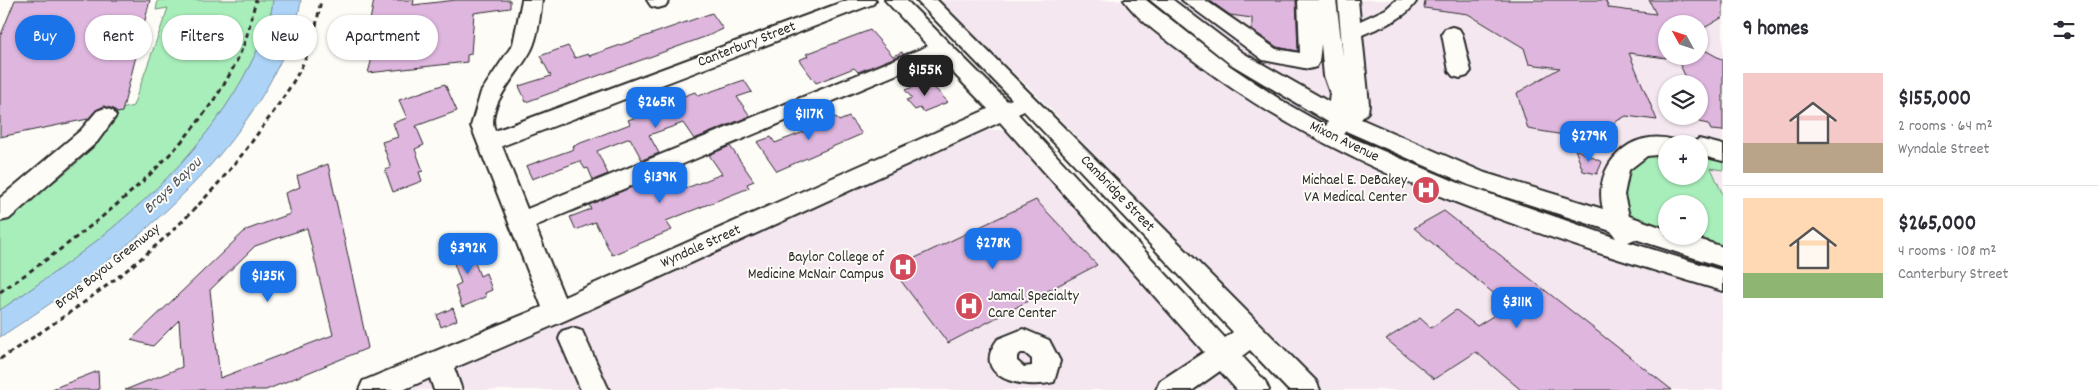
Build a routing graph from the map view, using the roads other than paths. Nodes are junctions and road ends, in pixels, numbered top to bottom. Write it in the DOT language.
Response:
graph roads {
  1 [pos="532,0"];
  2 [pos="866,0"];
  3 [pos="895,0"];
  4 [pos="926,0"];
  5 [pos="1134,0"];
  6 [pos="1160,0"];
  7 [pos="1192,0"];
  8 [pos="1308,0"];
  9 [pos="1326,0"];
  10 [pos="1348,0"];
  11 [pos="1406,2"];
  12 [pos="1204,22"];
  13 [pos="1352,32"];
  14 [pos="1452,34"];
  15 [pos="941,48"];
  16 [pos="1311,48"];
  17 [pos="1332,52"];
  18 [pos="1460,71"];
  19 [pos="1335,76"];
  20 [pos="1303,99"];
  21 [pos="1027,101"];
  22 [pos="1003,111"];
  23 [pos="105,116"];
  24 [pos="1336,129"];
  25 [pos="488,143"];
  26 [pos="1658,147"];
  27 [pos="1708,150"];
  28 [pos="1723,153"];
  29 [pos="41,177"];
  30 [pos="0,200"];
  31 [pos="0,212"];
  32 [pos="520,222"];
  33 [pos="1617,223"];
  34 [pos="1723,257"];
  35 [pos="1664,264"];
  36 [pos="1723,281"];
  37 [pos="557,312"];
  38 [pos="1252,334"];
  39 [pos="572,339"];
  40 [pos="1224,355"];
  41 [pos="439,364"];
  42 [pos="383,388"];
  43 [pos="448,390"];
  44 [pos="596,390"];
  45 [pos="1170,390"];
  46 [pos="1255,390"];
  47 [pos="1306,390"];
  1 -- 25 [label="street"];
  2 -- 25 [label="street, Canterbury Street"];
  3 -- 15 [label="street, Cambridge Street"];
  4 -- 21 [label="street, Cambridge Street"];
  5 -- 24 [label="street, Mixon Avenue"];
  6 -- 12 [label="street, Mixon Avenue"];
  7 -- 12 [label="street"];
  8 -- 16 [label="street"];
  9 -- 17 [label="street"];
  10 -- 13 [label="street"];
  11 -- 13 [label="street"];
  12 -- 16 [label="street"];
  12 -- 20 [label="street, Mixon Avenue"];
  13 -- 24 [label="street"];
  14 -- 18 [label="street"];
  15 -- 22 [label="street, Cambridge Street"];
  15 -- 32 [label="street"];
  16 -- 17 [label="street"];
  17 -- 19 [label="street"];
  19 -- 20 [label="street"];
  19 -- 24 [label="street"];
  20 -- 24 [label="street, Mixon Avenue"];
  21 -- 22 [label="street, Wyndale Street"];
  21 -- 38 [label="street, Cambridge Street"];
  22 -- 37 [label="street, Wyndale Street"];
  22 -- 40 [label="street, Cambridge Street"];
  23 -- 29 [label="street"];
  24 -- 33 [label="street, Mixon Avenue"];
  24 -- 35 [label="street, Mixon Avenue"];
  25 -- 32 [label="street"];
  26 -- 33 [label="street"];
  27 -- 28 [label="street"];
  29 -- 30 [label="street"];
  29 -- 31 [label="street"];
  32 -- 37 [label="street"];
  33 -- 34 [label="street, Mixon Avenue"];
  33 -- 35 [label="street"];
  35 -- 36 [label="street, Mixon Avenue"];
  37 -- 41 [label="street, Wyndale Street"];
  38 -- 40 [label="street"];
  38 -- 47 [label="street, Cambridge Street"];
  39 -- 44 [label="street"];
  40 -- 45 [label="street"];
  40 -- 46 [label="street, Cambridge Street"];
  41 -- 42 [label="street, Wyndale Street"];
  41 -- 43 [label="street"];
}
